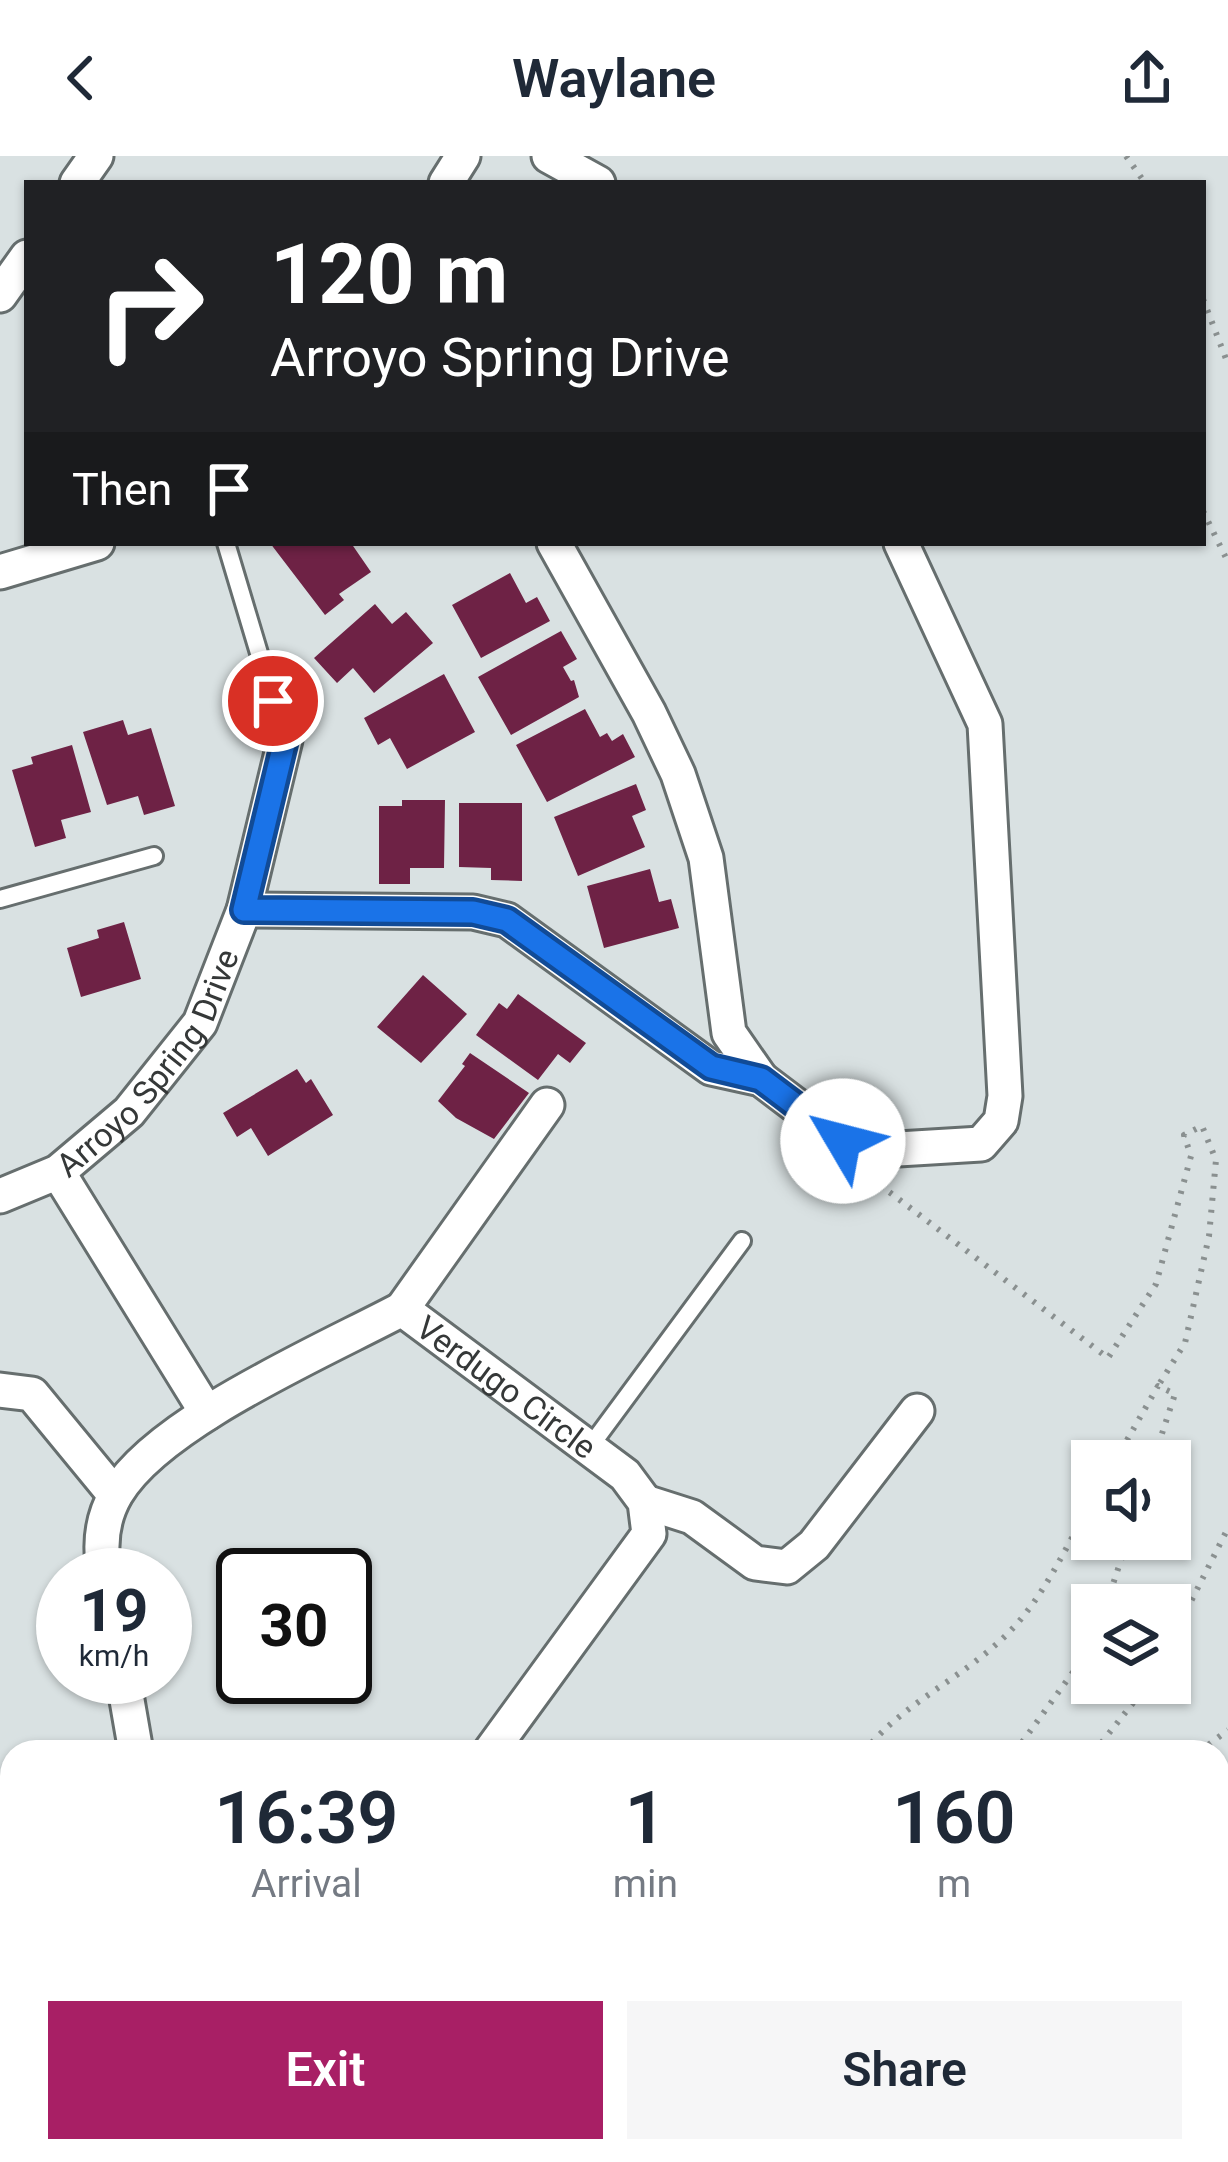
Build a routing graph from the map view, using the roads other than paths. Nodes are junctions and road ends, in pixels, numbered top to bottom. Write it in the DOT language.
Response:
graph roads {
  1 [pos="549,156"];
  2 [pos="593,180"];
  3 [pos="24,261"];
  4 [pos="0,295"];
  5 [pos="88,546"];
  6 [pos="227,546"];
  7 [pos="556,546"];
  8 [pos="902,546"];
  9 [pos="0,572"];
  10 [pos="285,740"];
  11 [pos="154,856"];
  12 [pos="0,899"];
  13 [pos="244,910"];
  14 [pos="761,1079"];
  15 [pos="547,1105"];
  16 [pos="58,1172"];
  17 [pos="0,1196"];
  18 [pos="742,1241"];
  19 [pos="402,1310"];
  20 [pos="0,1390"];
  21 [pos="917,1411"];
  22 [pos="207,1413"];
  23 [pos="590,1448"];
  24 [pos="116,1495"];
  25 [pos="645,1502"];
  26 [pos="102,1548"];
  27 [pos="128,1704"];
  28 [pos="134,1740"];
  29 [pos="499,1740"];
  1 -- 2 [label="street"];
  3 -- 4 [label="street"];
  5 -- 9 [label="street"];
  6 -- 10 [label="lane, Arroyo Spring Drive"];
  7 -- 14 [label="street"];
  8 -- 14 [label="street"];
  10 -- 13 [label="street, Arroyo Spring Drive"];
  11 -- 12 [label="lane"];
  13 -- 14 [label="street"];
  13 -- 16 [label="street, Arroyo Spring Drive"];
  15 -- 19 [label="street"];
  16 -- 17 [label="street, Arroyo Spring Drive"];
  16 -- 22 [label="street"];
  18 -- 23 [label="lane"];
  19 -- 22 [label="street, Verdugo Circle"];
  19 -- 23 [label="street, Verdugo Circle"];
  20 -- 24 [label="street"];
  21 -- 25 [label="street"];
  22 -- 24 [label="street, Verdugo Circle"];
  23 -- 25 [label="street, Verdugo Circle"];
  24 -- 26 [label="street, Verdugo Circle"];
  25 -- 29 [label="street"];
  27 -- 28 [label="street"];
}
